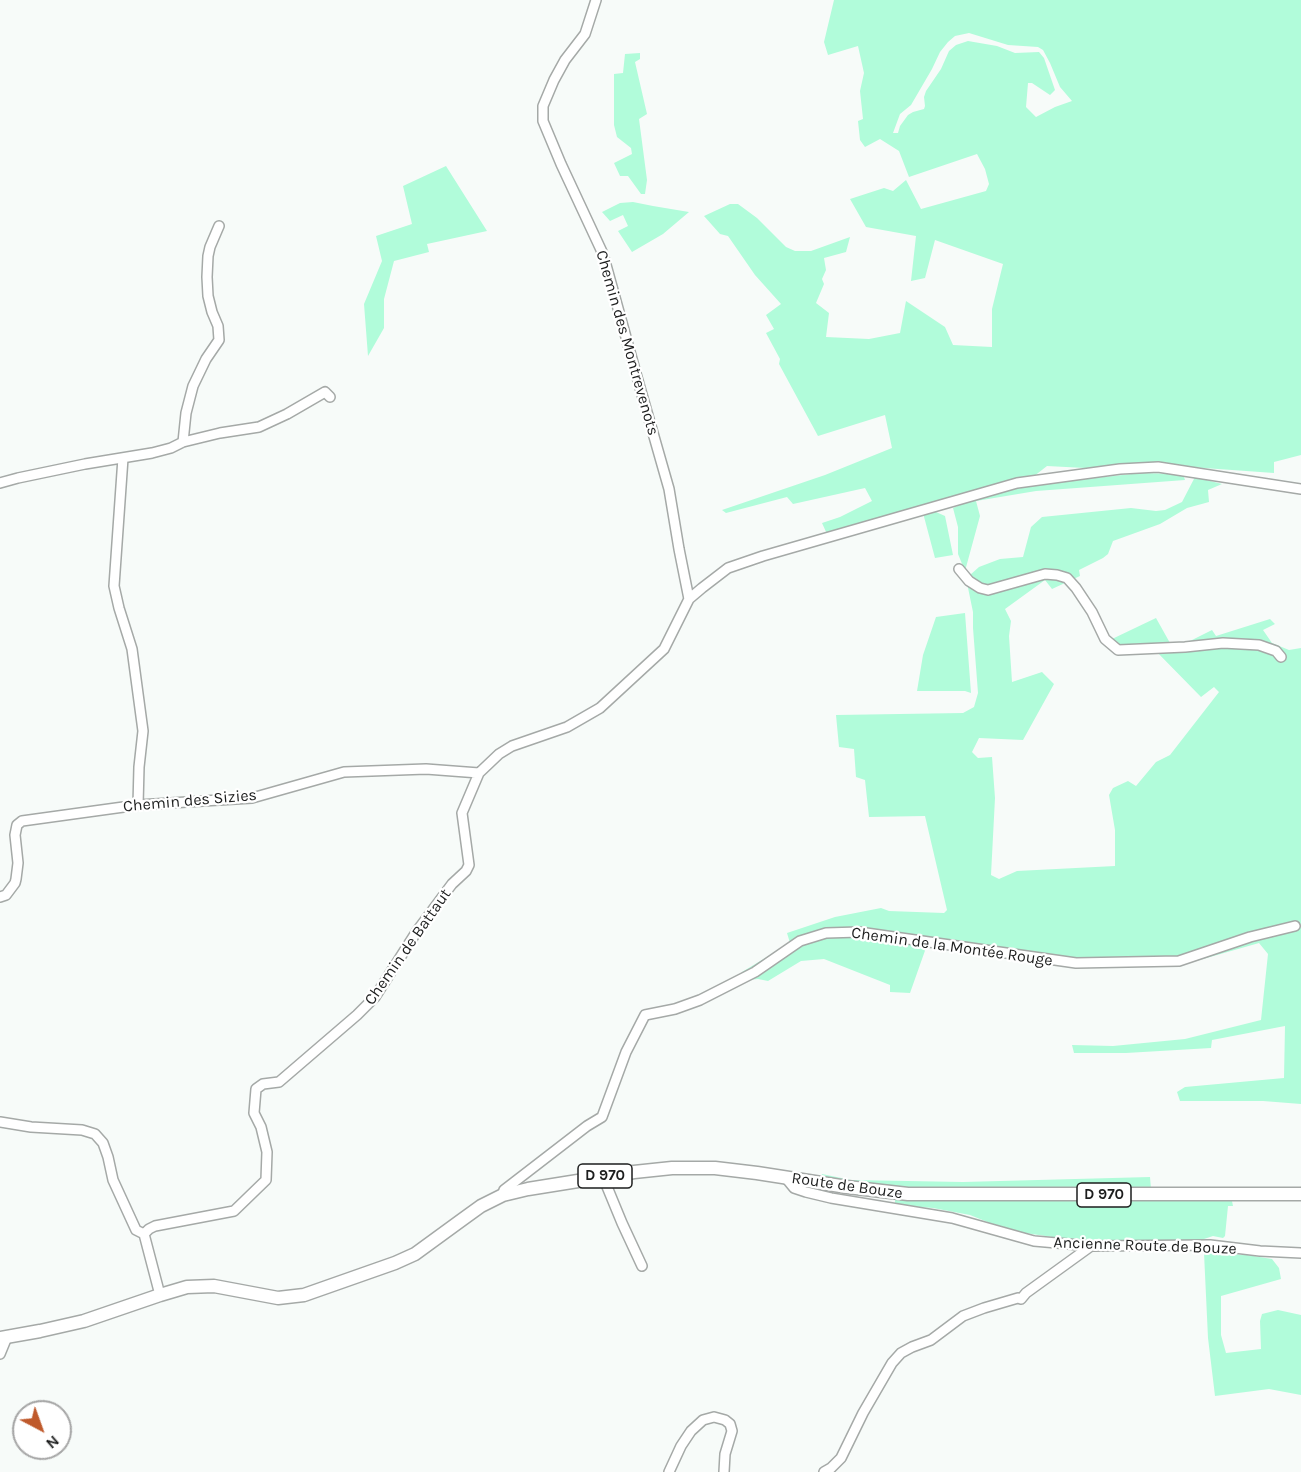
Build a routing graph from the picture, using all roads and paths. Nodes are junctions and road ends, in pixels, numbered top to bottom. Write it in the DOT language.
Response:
graph roads {
  1 [pos="596,0"];
  2 [pos="219,226"];
  3 [pos="330,397"];
  4 [pos="183,442"];
  5 [pos="123,458"];
  6 [pos="0,483"];
  7 [pos="1301,489"];
  8 [pos="959,568"];
  9 [pos="690,600"];
  10 [pos="1281,657"];
  11 [pos="478,773"];
  12 [pos="138,805"];
  13 [pos="0,897"];
  14 [pos="1295,926"];
  15 [pos="0,1122"];
  16 [pos="603,1177"];
  17 [pos="785,1177"];
  18 [pos="1301,1194"];
  19 [pos="503,1195"];
  20 [pos="144,1234"];
  21 [pos="1091,1246"];
  22 [pos="1301,1253"];
  23 [pos="642,1266"];
  24 [pos="160,1295"];
  25 [pos="3,1338"];
  26 [pos="0,1354"];
  27 [pos="669,1472"];
  28 [pos="724,1472"];
  29 [pos="824,1472"];
  1 -- 9 [label="street, Chemin des Montrevenots"];
  2 -- 4 [label="street"];
  3 -- 4 [label="street"];
  4 -- 5 [label="street"];
  5 -- 6 [label="street"];
  5 -- 12 [label="street"];
  7 -- 9 [label="street"];
  8 -- 10 [label="street"];
  9 -- 11 [label="street, Chemin de Battaut"];
  11 -- 12 [label="street, Chemin des Sizies"];
  11 -- 20 [label="street, Chemin de Battaut"];
  12 -- 13 [label="street, Chemin des Sizies"];
  14 -- 19 [label="street, Chemin de la Montée Rouge"];
  15 -- 20 [label="street"];
  16 -- 17 [label="main road, Route de Bouze / D 970"];
  16 -- 19 [label="main road, Route de Bouze / D 970"];
  16 -- 23 [label="street"];
  17 -- 18 [label="main road, Route de Bouze / D 970"];
  17 -- 21 [label="street, Ancienne Route de Bouze"];
  19 -- 24 [label="main road, Route de Bouze / D 970"];
  20 -- 24 [label="street"];
  21 -- 22 [label="street, Ancienne Route de Bouze"];
  21 -- 29 [label="street"];
  24 -- 25 [label="main road, D 970"];
  25 -- 26 [label="street"];
  27 -- 28 [label="street"];
}
